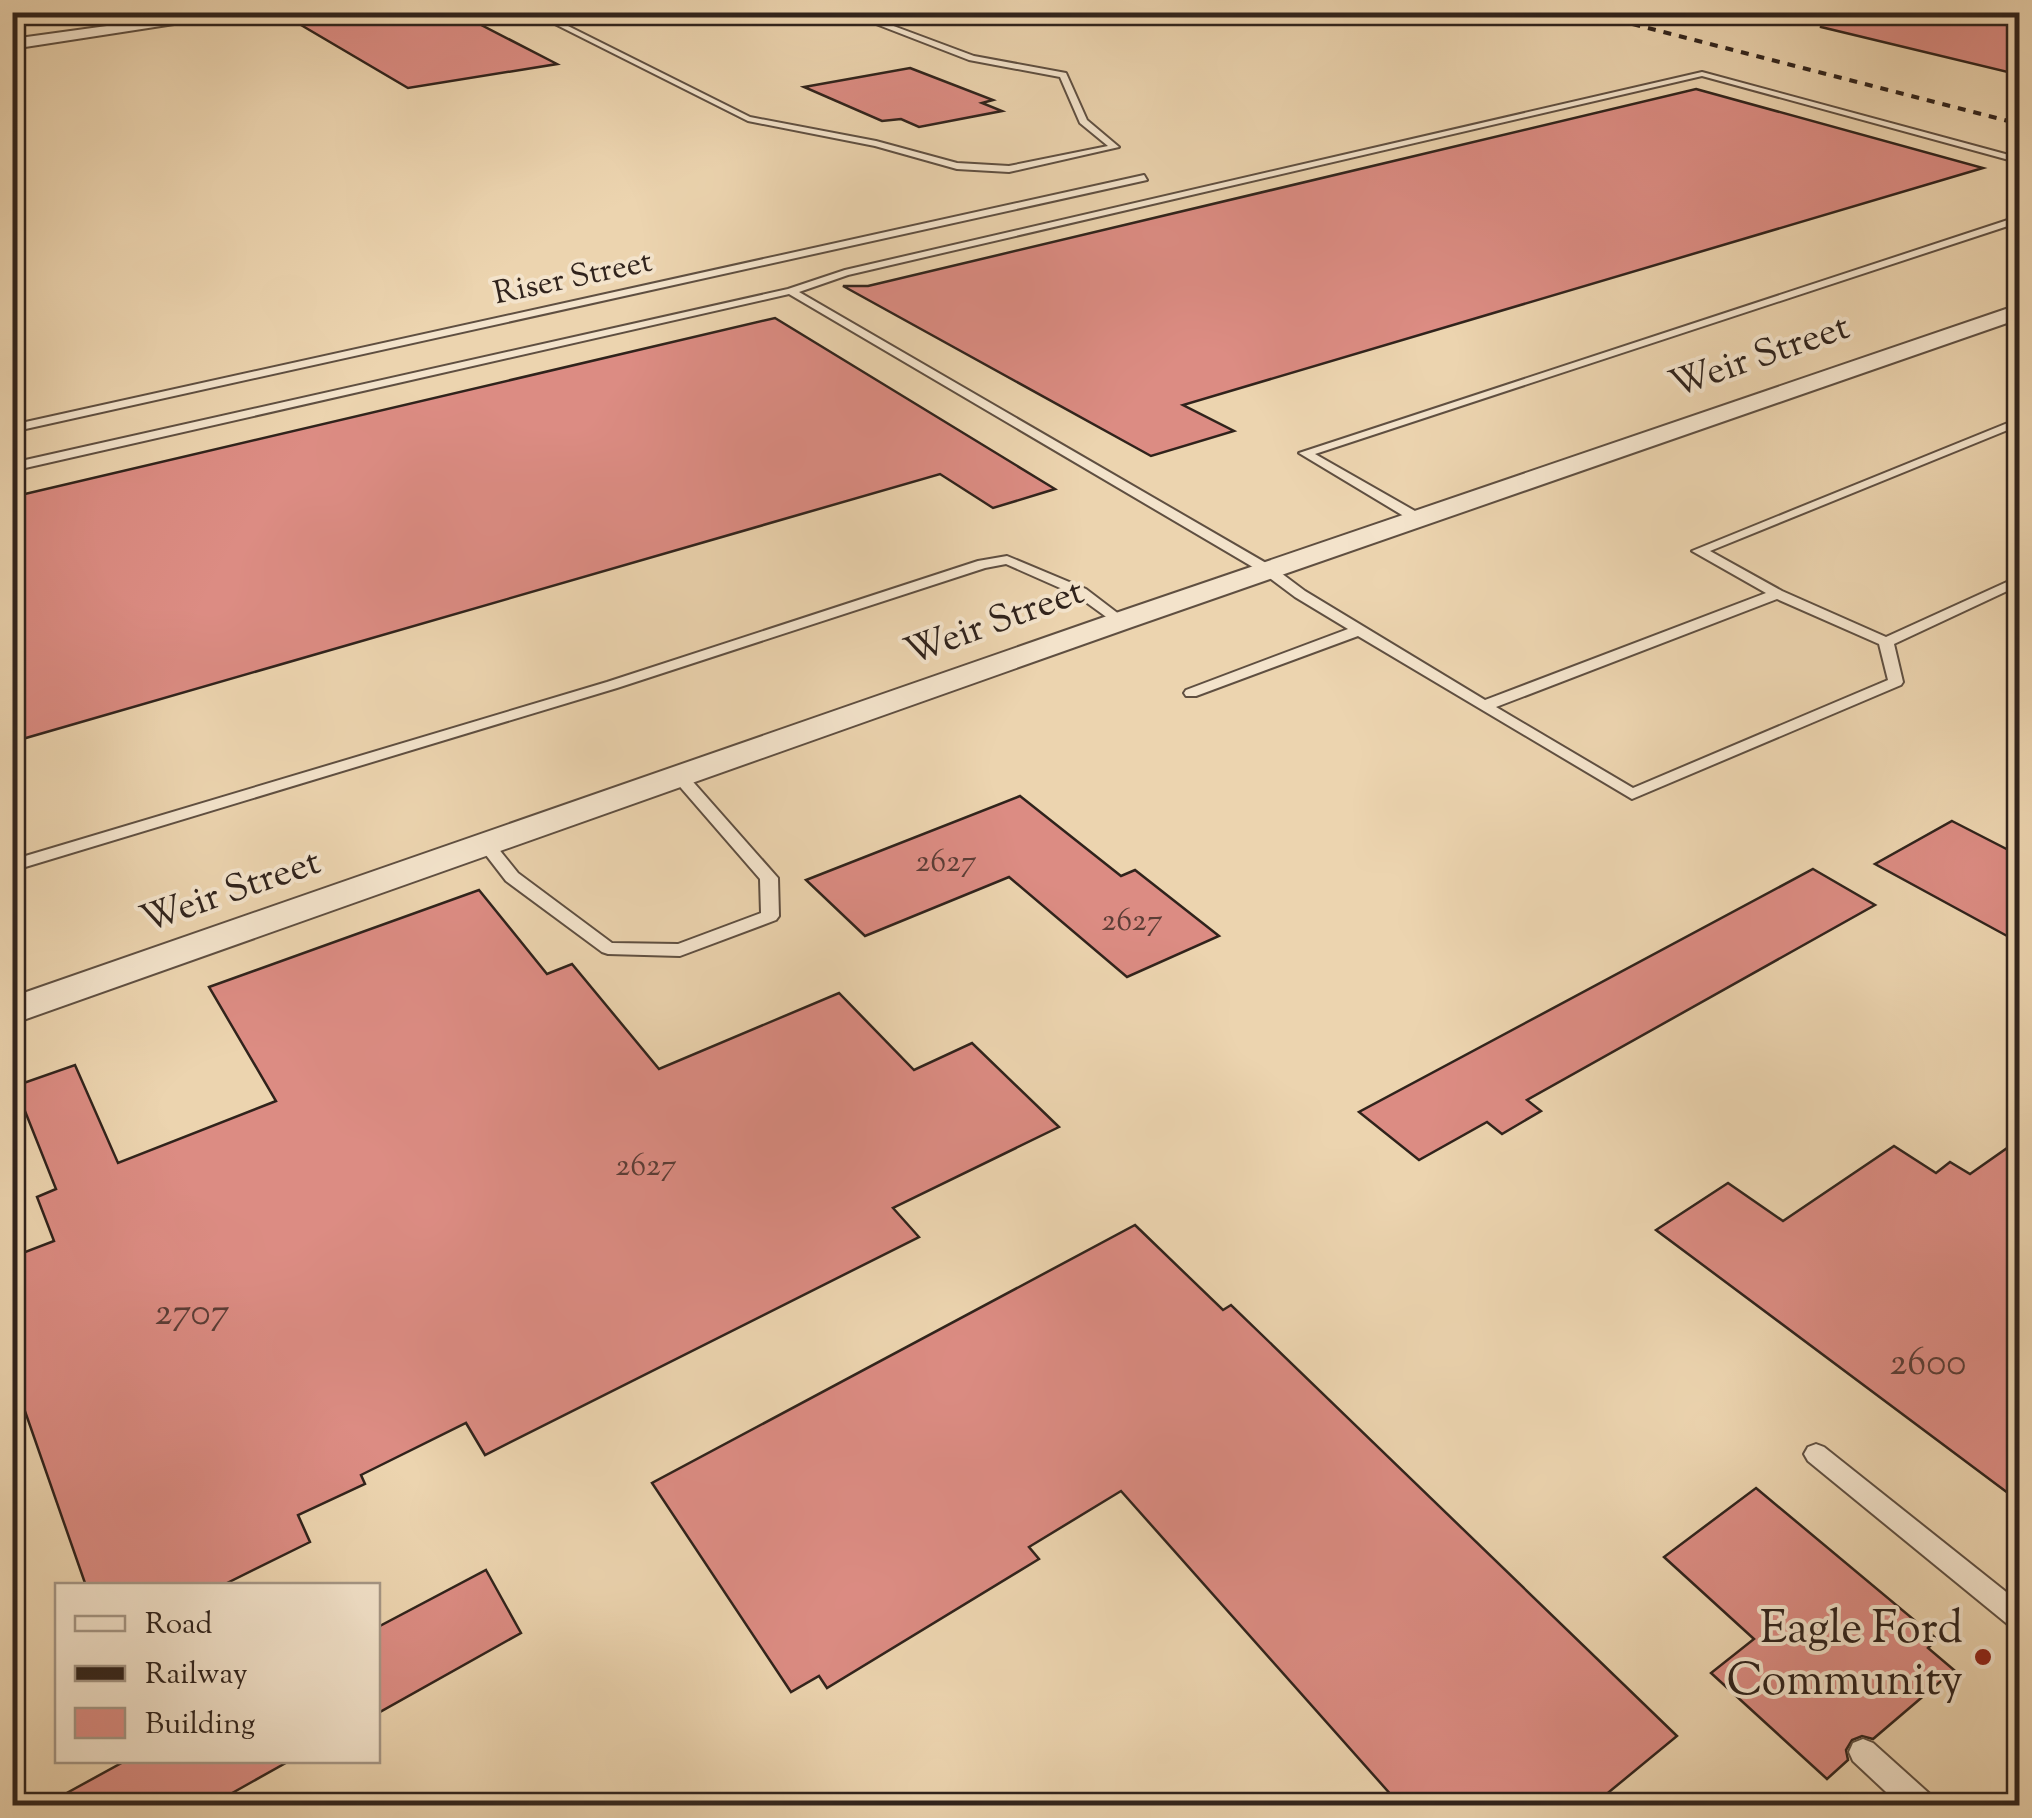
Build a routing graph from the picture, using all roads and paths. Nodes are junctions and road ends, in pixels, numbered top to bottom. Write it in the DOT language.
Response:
graph roads {
  1 [pos="245,12"];
  2 [pos="534,12"];
  3 [pos="848,12"];
  4 [pos="12,44"];
  5 [pos="2020,161"];
  6 [pos="1144,178"];
  7 [pos="2020,219"];
  8 [pos="791,291"];
  9 [pos="2015,315"];
  10 [pos="2020,421"];
  11 [pos="12,429"];
  12 [pos="12,467"];
  13 [pos="1417,518"];
  14 [pos="1268,570"];
  15 [pos="2020,580"];
  16 [pos="1777,594"];
  17 [pos="1121,621"];
  18 [pos="1360,630"];
  19 [pos="1886,642"];
  20 [pos="1191,693"];
  21 [pos="1484,706"];
  22 [pos="681,778"];
  23 [pos="487,846"];
  24 [pos="12,866"];
  25 [pos="12,1011"];
  26 [pos="1816,1454"];
  27 [pos="2020,1619"];
  28 [pos="1863,1752"];
  29 [pos="1922,1806"];
  1 -- 4 [label="street"];
  2 -- 3 [label="lane"];
  5 -- 8 [label="lane"];
  6 -- 11 [label="lane, Riser Street"];
  7 -- 13 [label="lane"];
  8 -- 12 [label="lane"];
  8 -- 14 [label="lane"];
  9 -- 13 [label="street, Weir Street"];
  10 -- 16 [label="lane"];
  13 -- 14 [label="street, Weir Street"];
  14 -- 17 [label="street, Weir Street"];
  14 -- 18 [label="lane"];
  15 -- 19 [label="lane"];
  16 -- 19 [label="lane"];
  16 -- 21 [label="lane"];
  17 -- 22 [label="street, Weir Street"];
  17 -- 24 [label="lane"];
  18 -- 20 [label="lane"];
  18 -- 21 [label="lane"];
  19 -- 21 [label="lane"];
  22 -- 23 [label="street, Weir Street"];
  22 -- 23 [label="lane"];
  23 -- 25 [label="street, Weir Street"];
  26 -- 27 [label="lane"];
  28 -- 29 [label="lane"];
}
